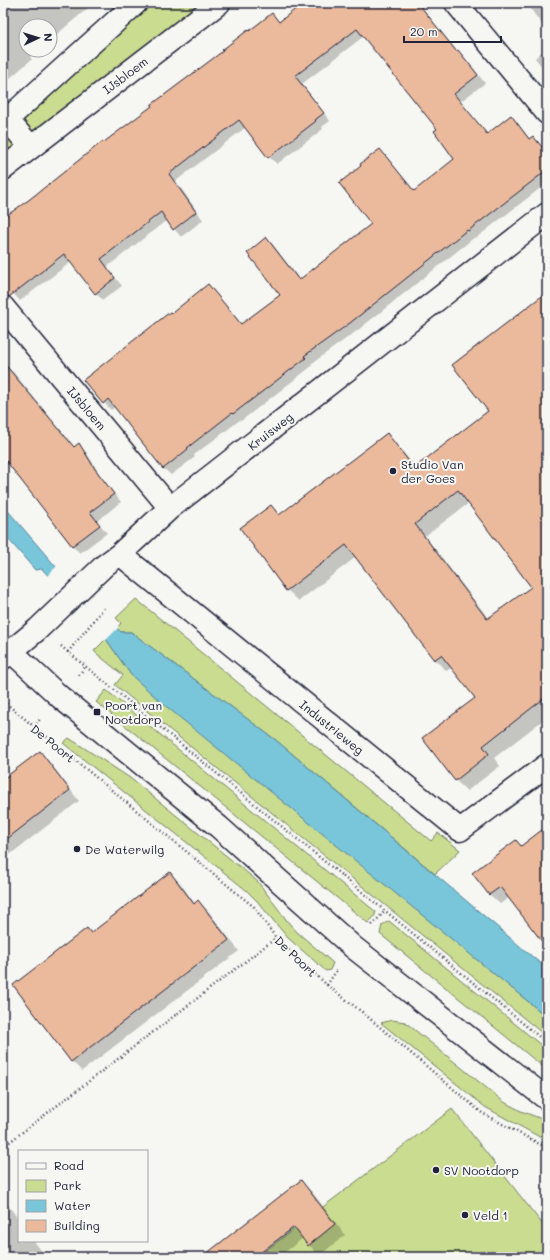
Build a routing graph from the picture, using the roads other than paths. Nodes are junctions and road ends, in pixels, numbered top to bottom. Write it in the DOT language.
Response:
graph roads {
  1 [pos="136,3"];
  2 [pos="219,3"];
  3 [pos="456,3"];
  4 [pos="547,113"];
  5 [pos="4,119"];
  6 [pos="31,147"];
  7 [pos="3,169"];
  8 [pos="547,214"];
  9 [pos="3,307"];
  10 [pos="170,508"];
  11 [pos="120,554"];
  12 [pos="8,655"];
  13 [pos="547,765"];
  14 [pos="547,1099"];
  1 -- 5 [label="street"];
  2 -- 6 [label="street, IJsbloem"];
  3 -- 4 [label="street"];
  5 -- 6 [label="street"];
  6 -- 7 [label="street, IJsbloem"];
  8 -- 10 [label="street, Kruisweg"];
  9 -- 10 [label="street, IJsbloem"];
  10 -- 11 [label="street, Kruisweg"];
  11 -- 12 [label="street, Kruisweg"];
  11 -- 13 [label="street, Industrieweg"];
  12 -- 14 [label="street"];
}
